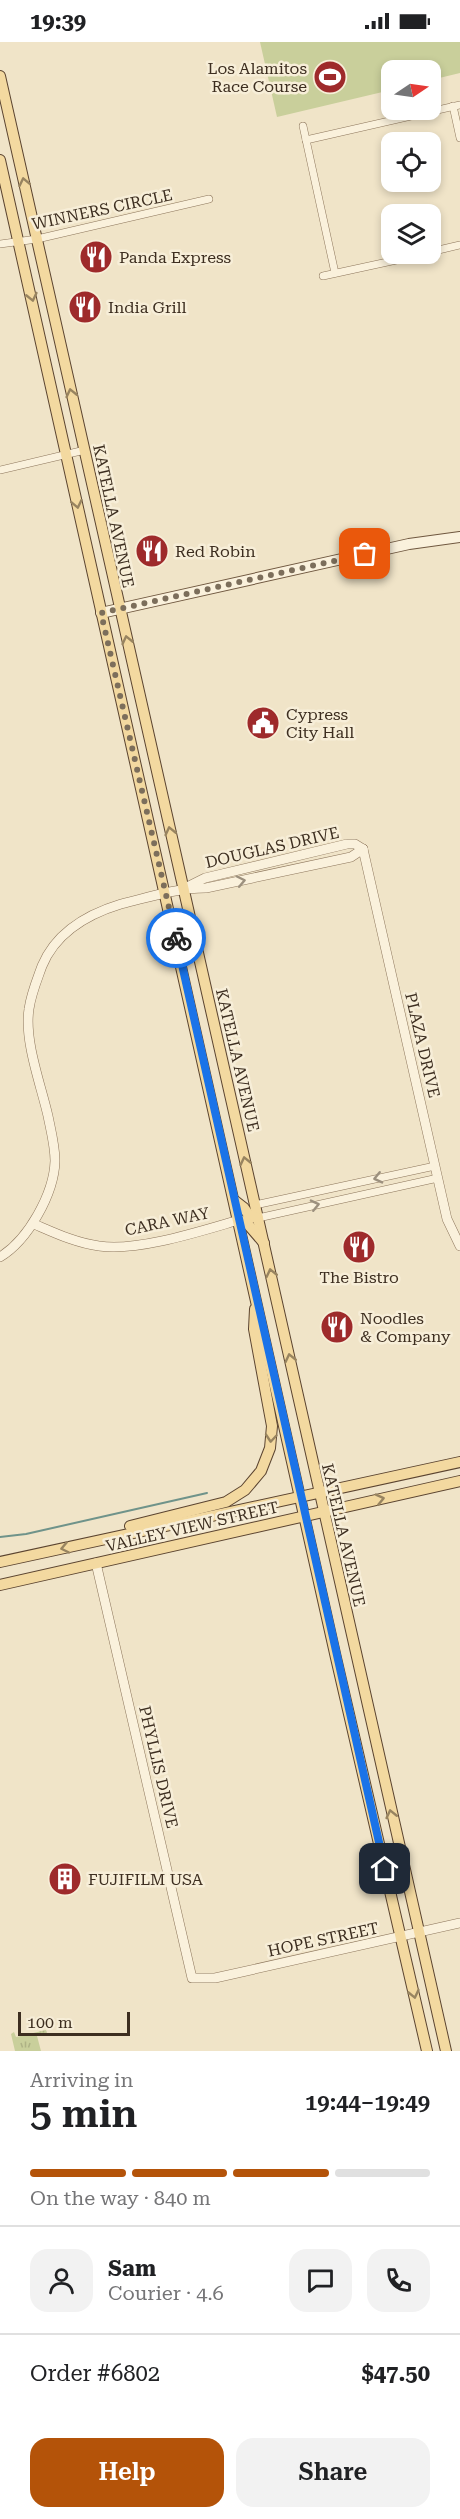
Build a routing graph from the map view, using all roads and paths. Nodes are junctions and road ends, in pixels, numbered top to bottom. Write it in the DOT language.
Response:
graph roads {
  1 [pos="0,76"];
  2 [pos="456,106"];
  3 [pos="303,126"];
  4 [pos="460,138"];
  5 [pos="306,140"];
  6 [pos="0,160"];
  7 [pos="209,199"];
  8 [pos="36,239"];
  9 [pos="18,240"];
  10 [pos="0,244"];
  11 [pos="460,245"];
  12 [pos="441,249"];
  13 [pos="381,263"];
  14 [pos="335,273"];
  15 [pos="324,276"];
  16 [pos="84,450"];
  17 [pos="66,454"];
  18 [pos="0,470"];
  19 [pos="460,537"];
  20 [pos="120,609"];
  21 [pos="101,613"];
  22 [pos="363,849"];
  23 [pos="183,888"];
  24 [pos="165,892"];
  25 [pos="435,1166"];
  26 [pos="438,1178"];
  27 [pos="234,1201"];
  28 [pos="255,1205"];
  29 [pos="258,1218"];
  30 [pos="239,1220"];
  31 [pos="34,1224"];
  32 [pos="264,1243"];
  33 [pos="460,1246"];
  34 [pos="0,1257"];
  35 [pos="256,1297"];
  36 [pos="460,1462"];
  37 [pos="460,1481"];
  38 [pos="319,1492"];
  39 [pos="301,1496"];
  40 [pos="323,1512"];
  41 [pos="305,1516"];
  42 [pos="100,1540"];
  43 [pos="0,1562"];
  44 [pos="96,1563"];
  45 [pos="0,1585"];
  46 [pos="460,1923"];
  47 [pos="420,1933"];
  48 [pos="401,1937"];
  49 [pos="192,1978"];
  50 [pos="427,2051"];
  51 [pos="446,2051"];
  8 -- 1 [label="main road, KATELLA AVENUE, one-way"];
  2 -- 4 [label="street"];
  2 -- 5 [label="street"];
  3 -- 5 [label="street"];
  5 -- 14 [label="street"];
  6 -- 9 [label="main road, KATELLA AVENUE"];
  7 -- 8 [label="street, WINNERS CIRCLE"];
  8 -- 9 [label="street, WINNERS CIRCLE"];
  16 -- 8 [label="main road, KATELLA AVENUE, one-way"];
  9 -- 10 [label="street, WINNERS CIRCLE"];
  9 -- 17 [label="main road, KATELLA AVENUE, one-way"];
  11 -- 12 [label="street"];
  13 -- 14 [label="street"];
  14 -- 15 [label="street"];
  16 -- 17 [label="street"];
  16 -- 20 [label="main road, KATELLA AVENUE"];
  17 -- 18 [label="street"];
  17 -- 21 [label="main road, KATELLA AVENUE, one-way"];
  19 -- 20 [label="main road"];
  20 -- 21 [label="main road"];
  23 -- 20 [label="main road, KATELLA AVENUE, one-way"];
  21 -- 24 [label="main road, KATELLA AVENUE"];
  22 -- 23 [label="street, DOUGLAS DRIVE"];
  22 -- 25 [label="street, PLAZA DRIVE"];
  23 -- 24 [label="street, DOUGLAS DRIVE"];
  28 -- 23 [label="main road, KATELLA AVENUE, one-way"];
  24 -- 27 [label="main road, KATELLA AVENUE"];
  24 -- 31 [label="street, DOUGLAS DRIVE"];
  25 -- 26 [label="street, PLAZA DRIVE"];
  25 -- 28 [label="street, one-way"];
  29 -- 26 [label="street, one-way"];
  26 -- 33 [label="street, PLAZA DRIVE"];
  27 -- 29 [label="main road"];
  27 -- 30 [label="main road, KATELLA AVENUE"];
  28 -- 29 [label="main road, KATELLA AVENUE"];
  29 -- 32 [label="main road, KATELLA AVENUE"];
  30 -- 31 [label="street, CARA WAY"];
  30 -- 32 [label="main road"];
  30 -- 35 [label="main road, KATELLA AVENUE"];
  31 -- 34 [label="street"];
  38 -- 32 [label="main road, KATELLA AVENUE, one-way"];
  35 -- 39 [label="main road, KATELLA AVENUE"];
  35 -- 42 [label="main road, one-way"];
  36 -- 38 [label="main road, VALLEY VIEW STREET"];
  40 -- 37 [label="main road, VALLEY VIEW STREET, one-way"];
  38 -- 39 [label="main road, VALLEY VIEW STREET"];
  38 -- 40 [label="main road, KATELLA AVENUE"];
  39 -- 41 [label="main road, KATELLA AVENUE"];
  39 -- 42 [label="main road, VALLEY VIEW STREET"];
  40 -- 41 [label="main road, VALLEY VIEW STREET"];
  47 -- 40 [label="main road, KATELLA AVENUE, one-way"];
  41 -- 44 [label="main road, VALLEY VIEW STREET"];
  41 -- 48 [label="main road, KATELLA AVENUE"];
  42 -- 43 [label="main road, VALLEY VIEW STREET, one-way"];
  44 -- 45 [label="main road, VALLEY VIEW STREET"];
  44 -- 49 [label="street, PHYLLIS DRIVE"];
  46 -- 47 [label="street, HOPE STREET"];
  47 -- 48 [label="street, HOPE STREET"];
  47 -- 51 [label="main road, KATELLA AVENUE"];
  48 -- 49 [label="street, HOPE STREET"];
  48 -- 50 [label="main road, KATELLA AVENUE, one-way"];
}
